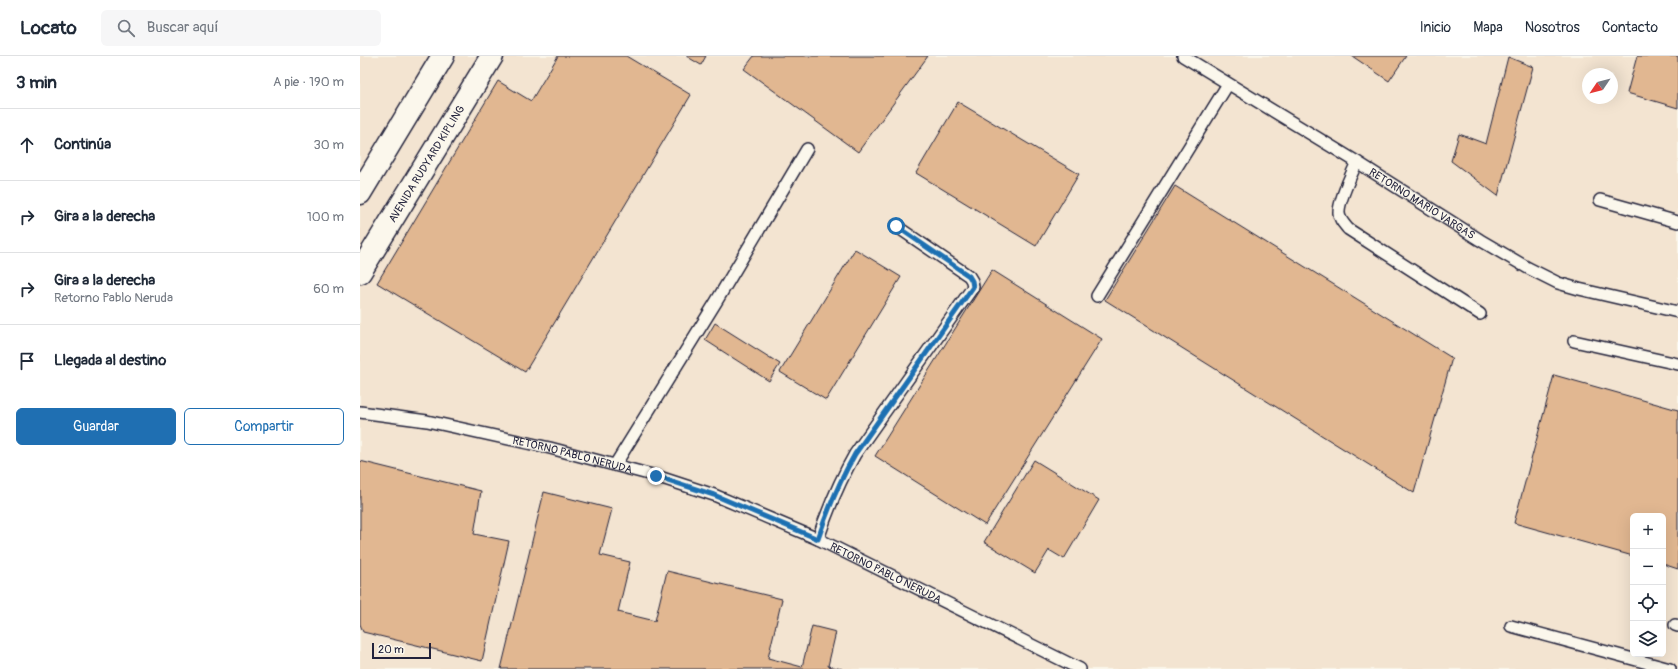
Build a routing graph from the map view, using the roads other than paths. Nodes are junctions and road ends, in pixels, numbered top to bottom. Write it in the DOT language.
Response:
graph roads {
  1 [pos="443,56"];
  2 [pos="492,56"];
  3 [pos="1183,56"];
  4 [pos="1228,84"];
  5 [pos="807,149"];
  6 [pos="1357,162"];
  7 [pos="360,192"];
  8 [pos="1600,200"];
  9 [pos="1678,222"];
  10 [pos="896,226"];
  11 [pos="360,272"];
  12 [pos="1097,296"];
  13 [pos="1678,312"];
  14 [pos="1480,314"];
  15 [pos="1574,340"];
  16 [pos="1678,364"];
  17 [pos="360,412"];
  18 [pos="615,465"];
  19 [pos="818,539"];
  20 [pos="1511,626"];
  21 [pos="1080,669"];
  22 [pos="1670,669"];
  1 -- 7 [label="street"];
  2 -- 11 [label="street, AVENIDA RUDYARD KIPLING"];
  3 -- 4 [label="lane, RETORNO MARIO VARGAS"];
  4 -- 6 [label="lane, RETORNO MARIO VARGAS"];
  4 -- 12 [label="lane"];
  5 -- 18 [label="lane"];
  6 -- 13 [label="lane, RETORNO MARIO VARGAS"];
  6 -- 14 [label="lane"];
  8 -- 9 [label="lane"];
  10 -- 19 [label="lane"];
  15 -- 16 [label="lane"];
  17 -- 18 [label="lane, RETORNO PABLO NERUDA"];
  18 -- 19 [label="lane, RETORNO PABLO NERUDA"];
  19 -- 21 [label="lane, RETORNO PABLO NERUDA"];
  20 -- 22 [label="lane"];
}
